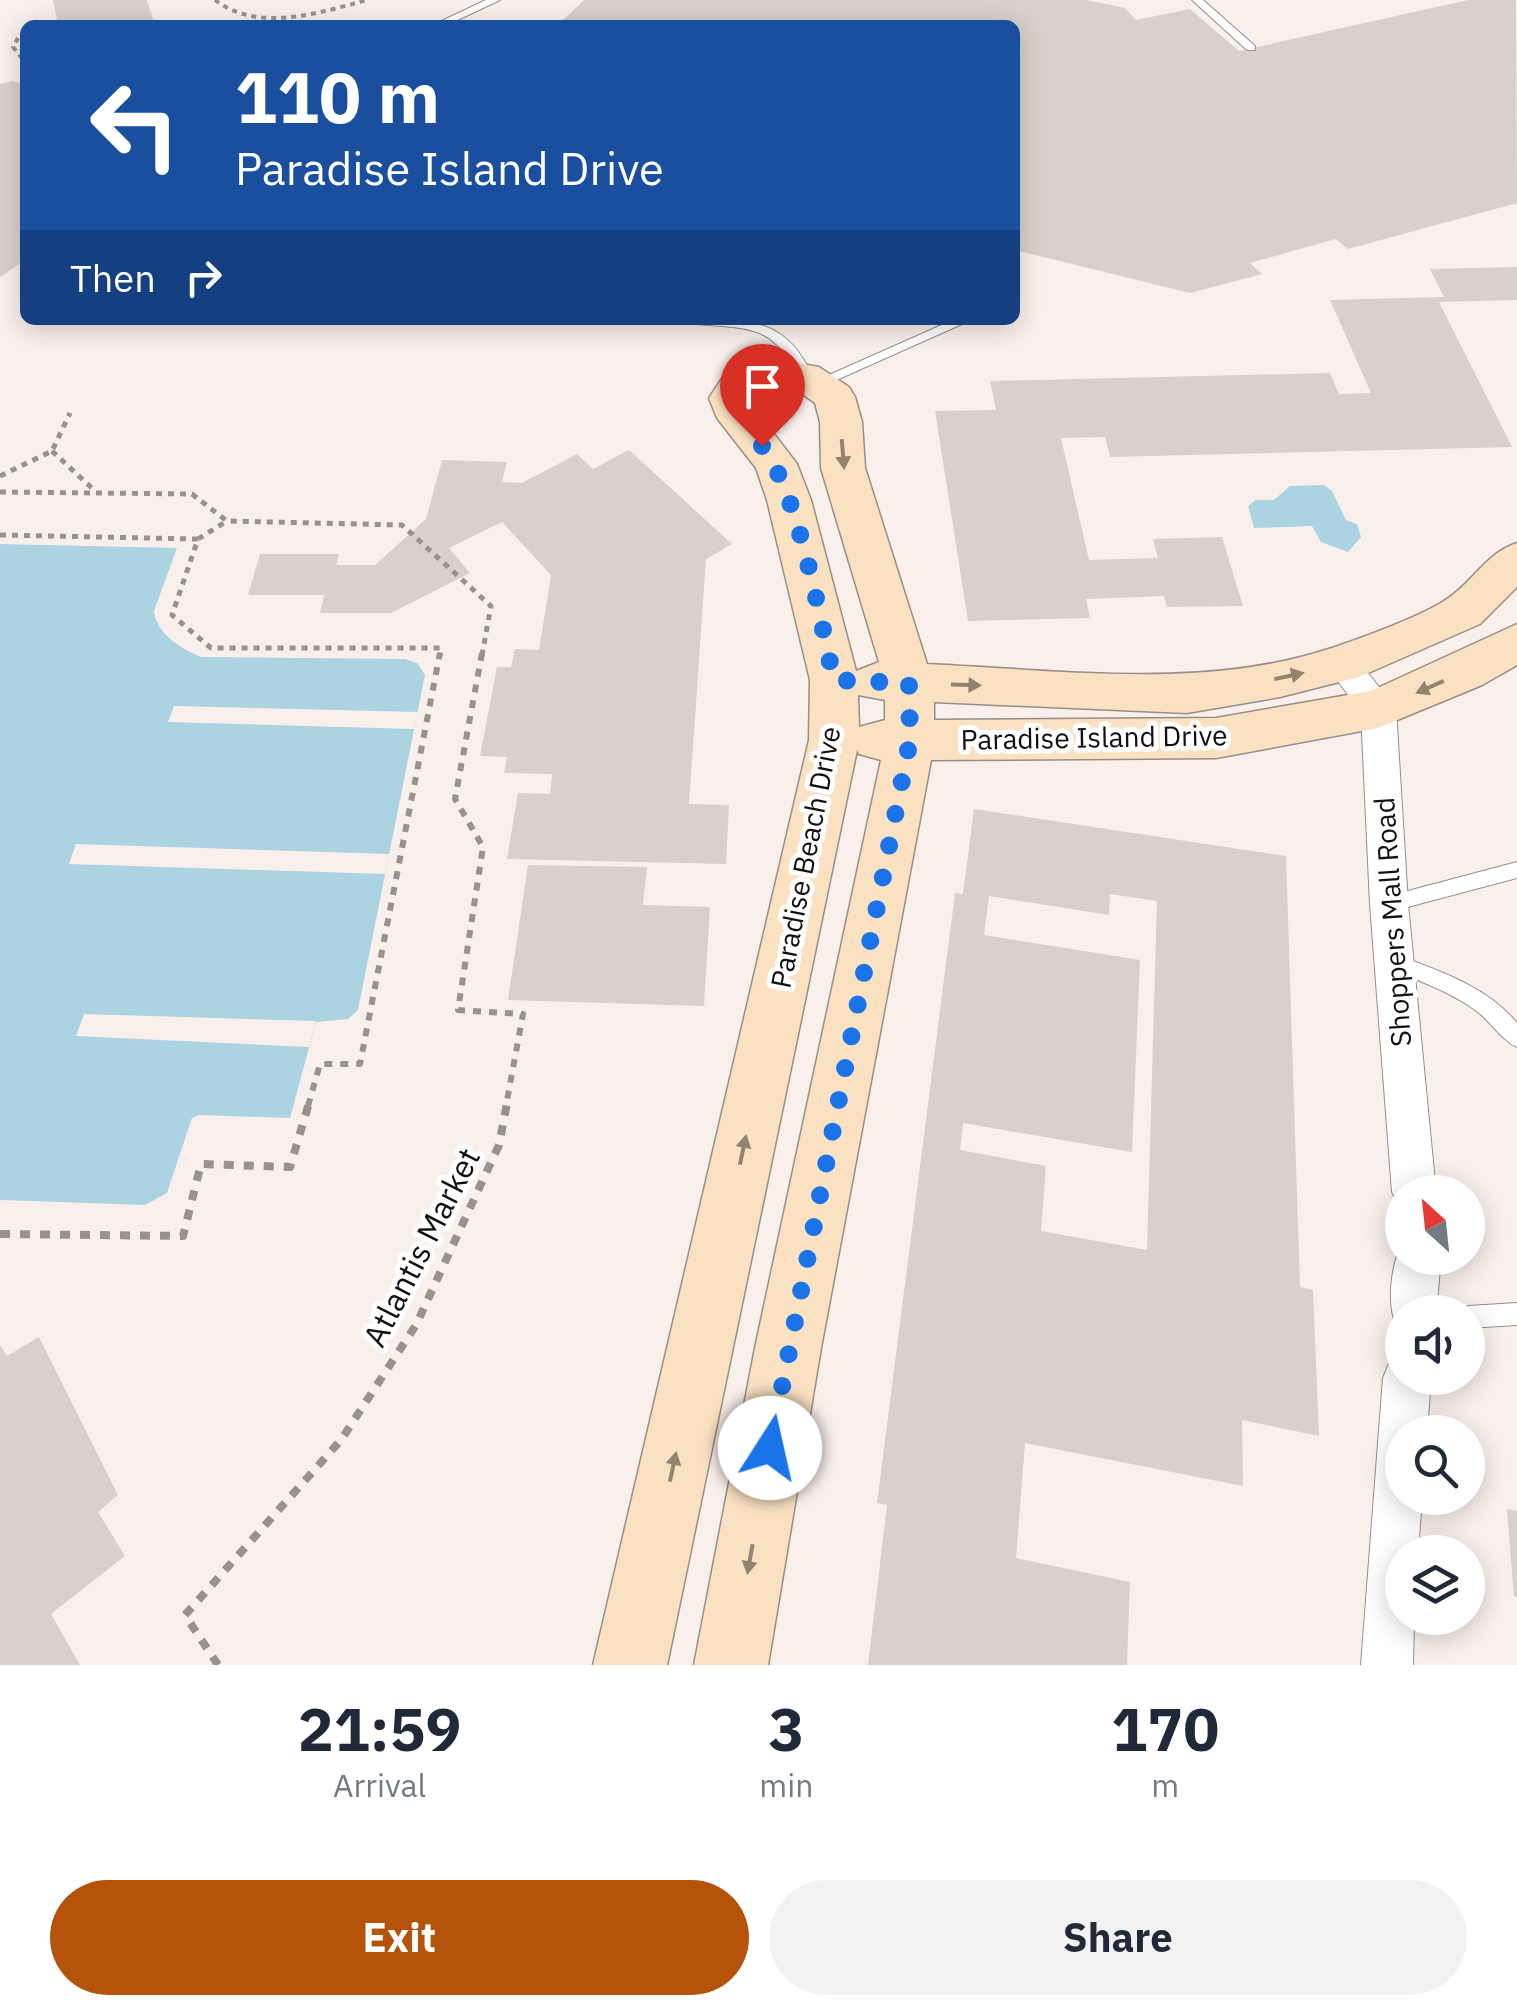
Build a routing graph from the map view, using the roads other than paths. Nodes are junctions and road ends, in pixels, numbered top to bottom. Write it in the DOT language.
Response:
graph roads {
  1 [pos="494,0"];
  2 [pos="1197,0"];
  3 [pos="449,20"];
  4 [pos="1251,48"];
  5 [pos="741,325"];
  6 [pos="951,325"];
  7 [pos="811,380"];
  8 [pos="1517,560"];
  9 [pos="1517,642"];
  10 [pos="1342,664"];
  11 [pos="834,680"];
  12 [pos="909,683"];
  13 [pos="1378,710"];
  14 [pos="834,740"];
  15 [pos="910,740"];
  16 [pos="1517,870"];
  17 [pos="1388,904"];
  18 [pos="1394,962"];
  19 [pos="1517,1038"];
  20 [pos="1413,1175"];
  21 [pos="1517,1314"];
  22 [pos="1485,1316"];
  23 [pos="1396,1515"];
  24 [pos="630,1665"];
  25 [pos="731,1665"];
  26 [pos="1388,1665"];
  1 -- 3 [label="lane"];
  2 -- 4 [label="lane"];
  5 -- 7 [label="lane"];
  6 -- 7 [label="lane"];
  7 -- 11 [label="street, Paradise Beach Drive"];
  7 -- 12 [label="street, one-way"];
  8 -- 10 [label="street, Paradise Island Drive"];
  9 -- 13 [label="street, Paradise Island Drive, one-way"];
  12 -- 10 [label="street, Paradise Island Drive, one-way"];
  10 -- 13 [label="street"];
  11 -- 12 [label="street, Paradise Island Drive"];
  11 -- 14 [label="street, Paradise Beach Drive"];
  12 -- 15 [label="street"];
  13 -- 15 [label="street, Paradise Island Drive"];
  13 -- 17 [label="street, Shoppers Mall Road"];
  14 -- 15 [label="street, Paradise Island Drive"];
  24 -- 14 [label="street, Paradise Beach Drive, one-way"];
  15 -- 25 [label="street, one-way"];
  16 -- 17 [label="lane"];
  17 -- 18 [label="street, Shoppers Mall Road"];
  18 -- 19 [label="lane"];
  18 -- 20 [label="street, Shoppers Mall Road"];
  21 -- 22 [label="lane"];
  23 -- 26 [label="street"];
}
